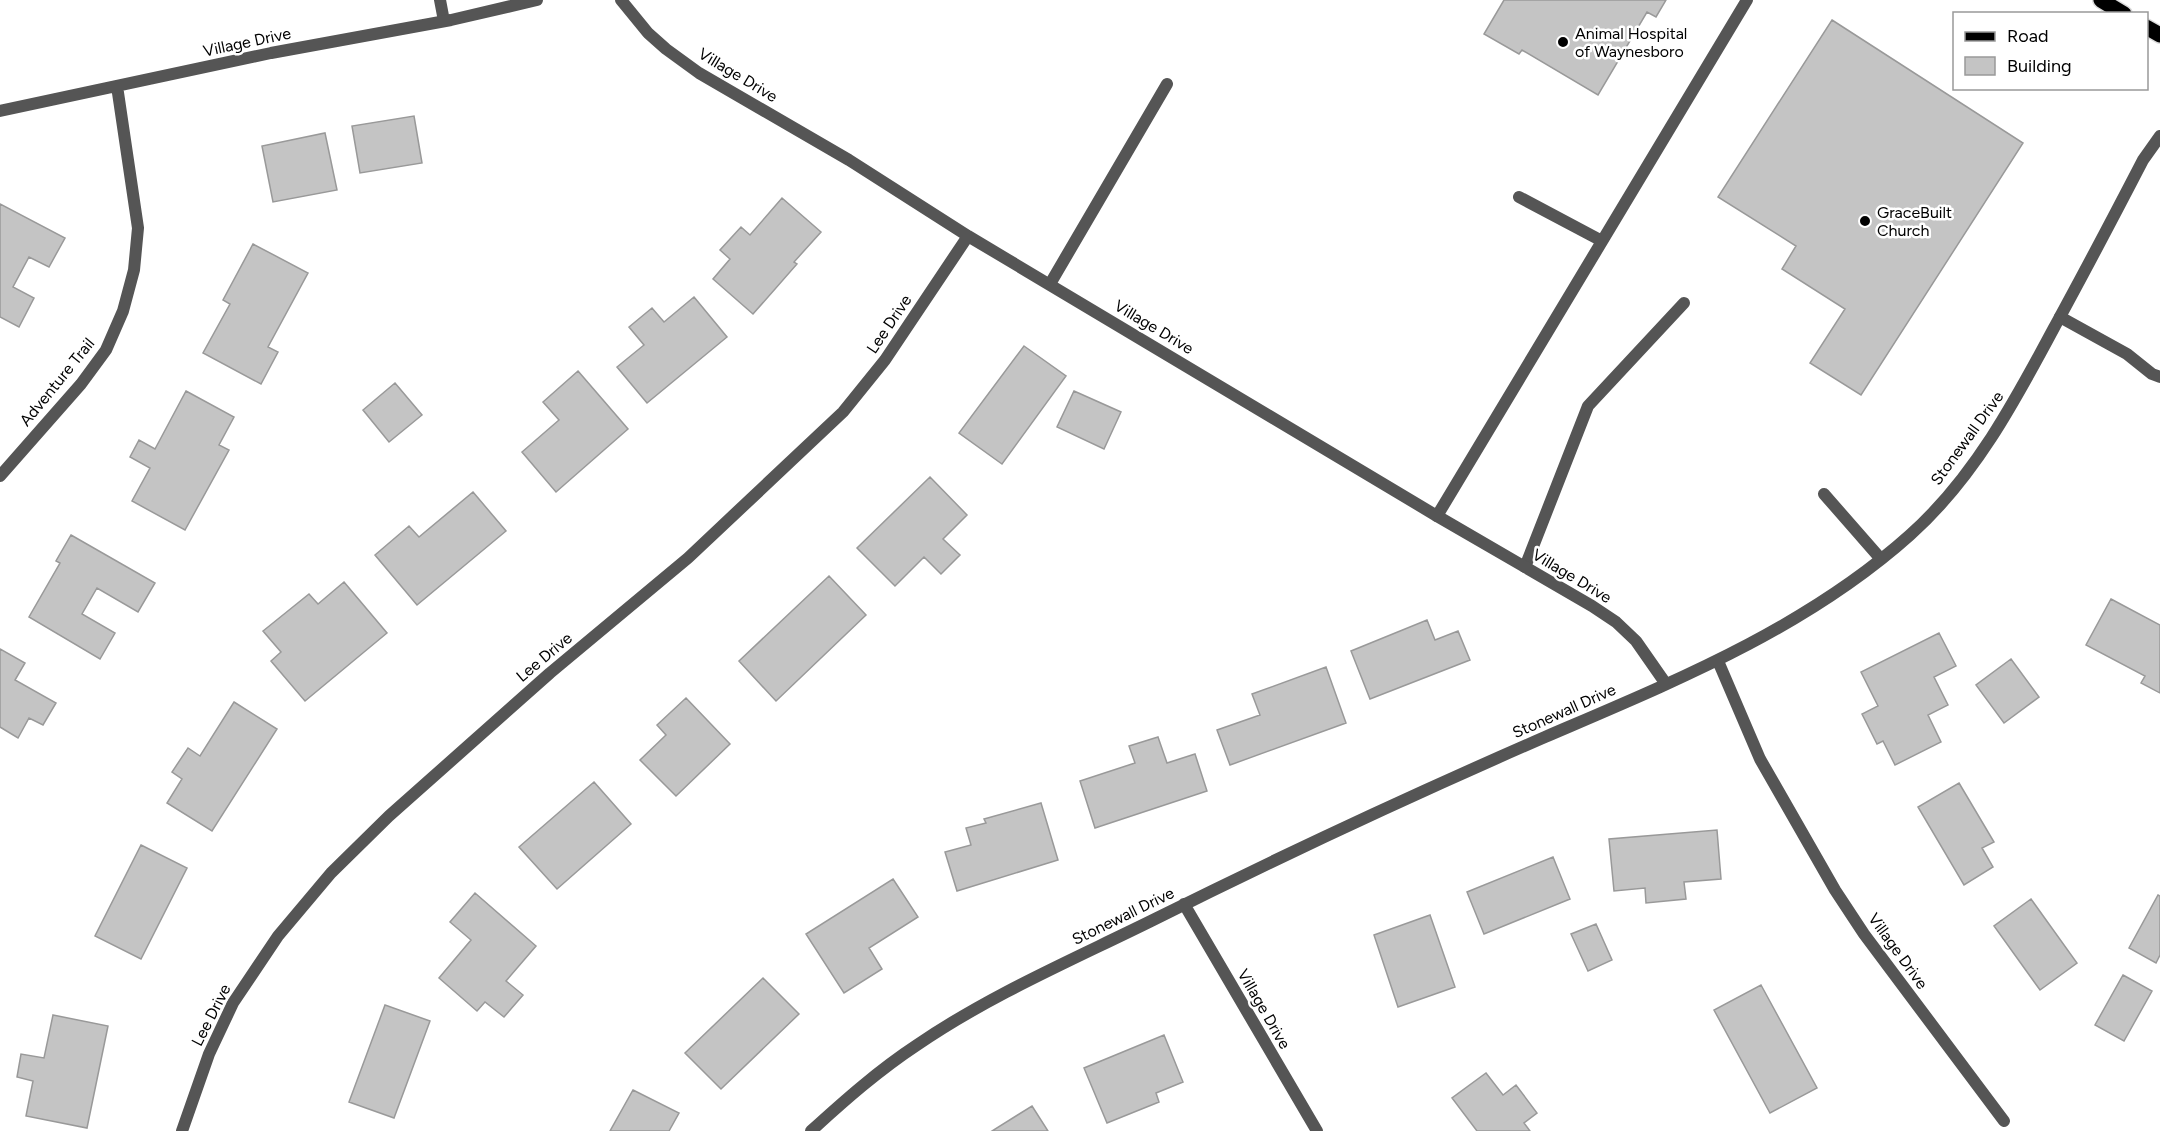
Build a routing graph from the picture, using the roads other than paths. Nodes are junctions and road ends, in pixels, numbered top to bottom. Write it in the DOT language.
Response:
graph roads {
  1 [pos="440,0"];
  2 [pos="537,0"];
  3 [pos="621,0"];
  4 [pos="1747,0"];
  5 [pos="2101,0"];
  6 [pos="2121,12"];
  7 [pos="444,21"];
  8 [pos="1167,84"];
  9 [pos="117,86"];
  10 [pos="0,111"];
  11 [pos="2160,136"];
  12 [pos="1520,197"];
  13 [pos="969,236"];
  14 [pos="1602,241"];
  15 [pos="1050,284"];
  16 [pos="1684,303"];
  17 [pos="2060,317"];
  18 [pos="2160,377"];
  19 [pos="0,476"];
  20 [pos="1824,494"];
  21 [pos="1437,516"];
  22 [pos="1880,558"];
  23 [pos="1525,567"];
  24 [pos="1718,661"];
  25 [pos="1666,684"];
  26 [pos="1184,904"];
  27 [pos="2004,1120"];
  28 [pos="182,1131"];
  29 [pos="811,1131"];
  30 [pos="1317,1131"];
  1 -- 7 [label="street"];
  2 -- 7 [label="street, Village Drive"];
  3 -- 13 [label="street, Village Drive"];
  4 -- 14 [label="street"];
  5 -- 6 [label="main road"];
  7 -- 9 [label="street, Village Drive"];
  8 -- 15 [label="street"];
  9 -- 10 [label="street, Village Drive"];
  9 -- 19 [label="street, Adventure Trail"];
  11 -- 17 [label="street, Stonewall Drive"];
  12 -- 14 [label="street"];
  13 -- 15 [label="street, Village Drive"];
  13 -- 28 [label="street, Lee Drive"];
  14 -- 21 [label="street"];
  15 -- 21 [label="street, Village Drive"];
  16 -- 23 [label="street"];
  17 -- 18 [label="street"];
  17 -- 22 [label="street, Stonewall Drive"];
  20 -- 22 [label="street"];
  21 -- 23 [label="street, Village Drive"];
  22 -- 24 [label="street, Stonewall Drive"];
  23 -- 25 [label="street, Village Drive"];
  24 -- 25 [label="street, Stonewall Drive"];
  24 -- 27 [label="street, Village Drive"];
  25 -- 26 [label="street, Stonewall Drive"];
  26 -- 29 [label="street, Stonewall Drive"];
  26 -- 30 [label="street, Village Drive"];
}
